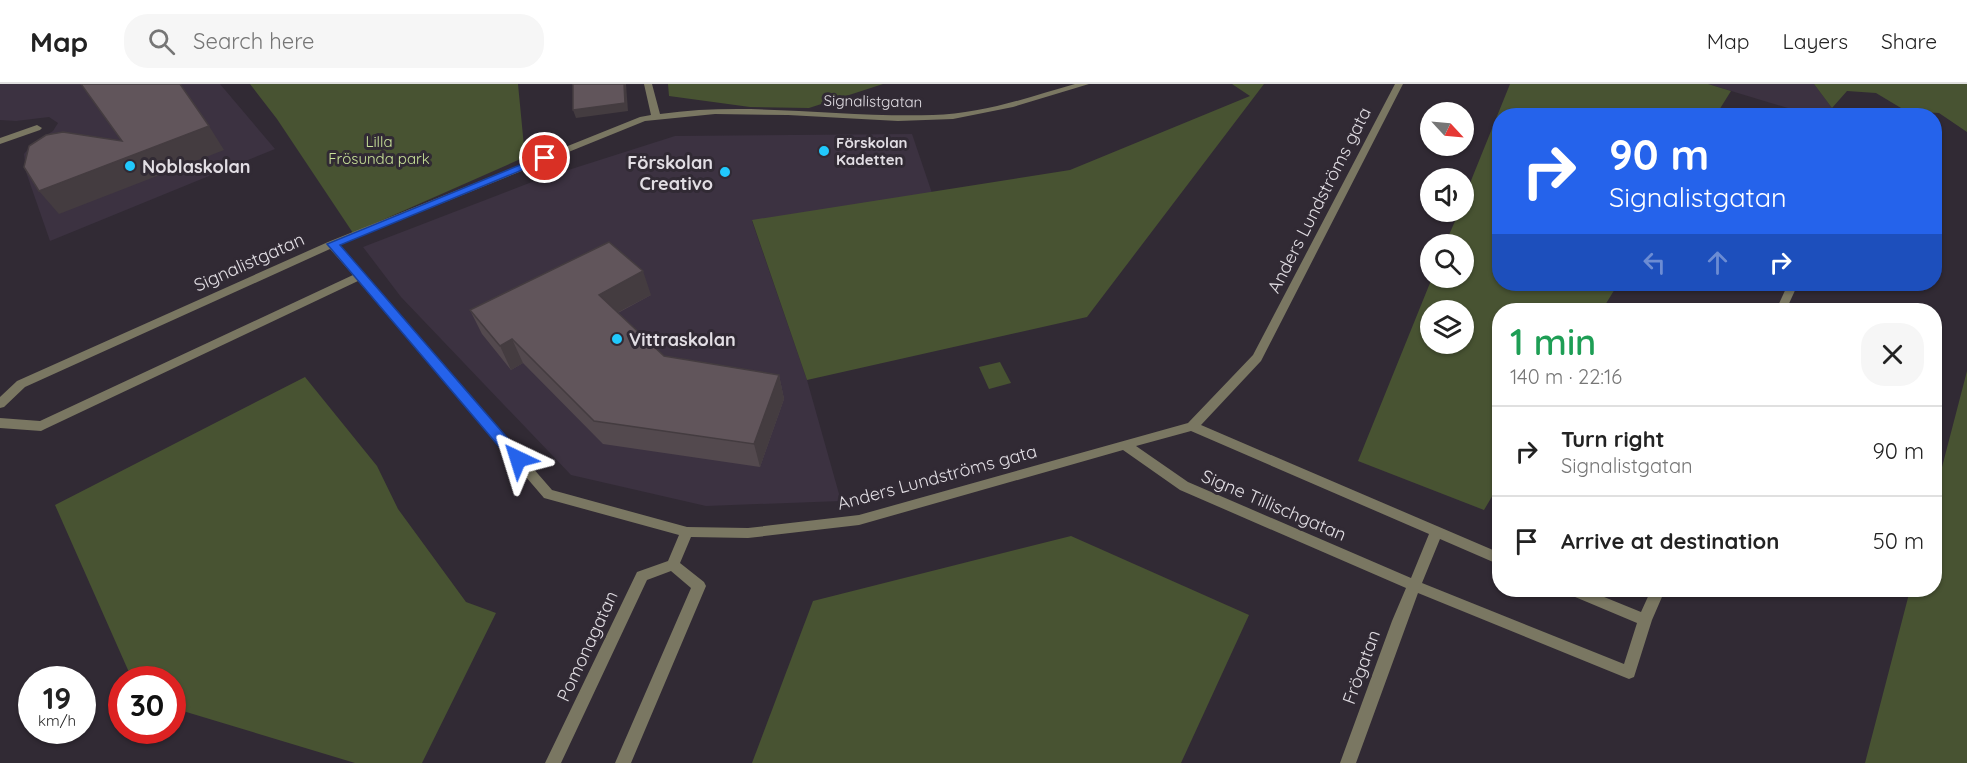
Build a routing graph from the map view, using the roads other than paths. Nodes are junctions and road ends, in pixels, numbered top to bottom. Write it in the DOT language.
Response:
graph roads {
  1 [pos="648,84"];
  2 [pos="1085,84"];
  3 [pos="1399,84"];
  4 [pos="656,117"];
  5 [pos="37,128"];
  6 [pos="0,141"];
  7 [pos="332,244"];
  8 [pos="359,276"];
  9 [pos="0,404"];
  10 [pos="0,423"];
  11 [pos="1192,426"];
  12 [pos="1125,445"];
  13 [pos="687,532"];
  14 [pos="1437,532"];
  15 [pos="1492,556"];
  16 [pos="673,565"];
  17 [pos="1415,586"];
  18 [pos="1590,597"];
  19 [pos="1655,597"];
  20 [pos="1645,620"];
  21 [pos="553,763"];
  22 [pos="623,763"];
  23 [pos="1348,763"];
  1 -- 4 [label="street"];
  2 -- 4 [label="street, Signalistgatan"];
  3 -- 11 [label="street, Anders Lundströms gata"];
  4 -- 7 [label="street, Signalistgatan"];
  5 -- 6 [label="street"];
  7 -- 8 [label="street, Anders Lundströms gata"];
  7 -- 9 [label="street, Signalistgatan"];
  8 -- 10 [label="street"];
  8 -- 13 [label="street, Anders Lundströms gata"];
  11 -- 12 [label="street, Anders Lundströms gata"];
  11 -- 14 [label="street"];
  12 -- 13 [label="street, Anders Lundströms gata"];
  12 -- 17 [label="street, Signe Tillischgatan"];
  13 -- 16 [label="street"];
  14 -- 15 [label="street"];
  14 -- 17 [label="street"];
  16 -- 21 [label="street, Pomonagatan"];
  16 -- 22 [label="street"];
  17 -- 20 [label="street, Signe Tillischgatan"];
  17 -- 23 [label="street, Frögatan"];
  18 -- 20 [label="street"];
  19 -- 20 [label="street, Signe Tillischgatan"];
}
